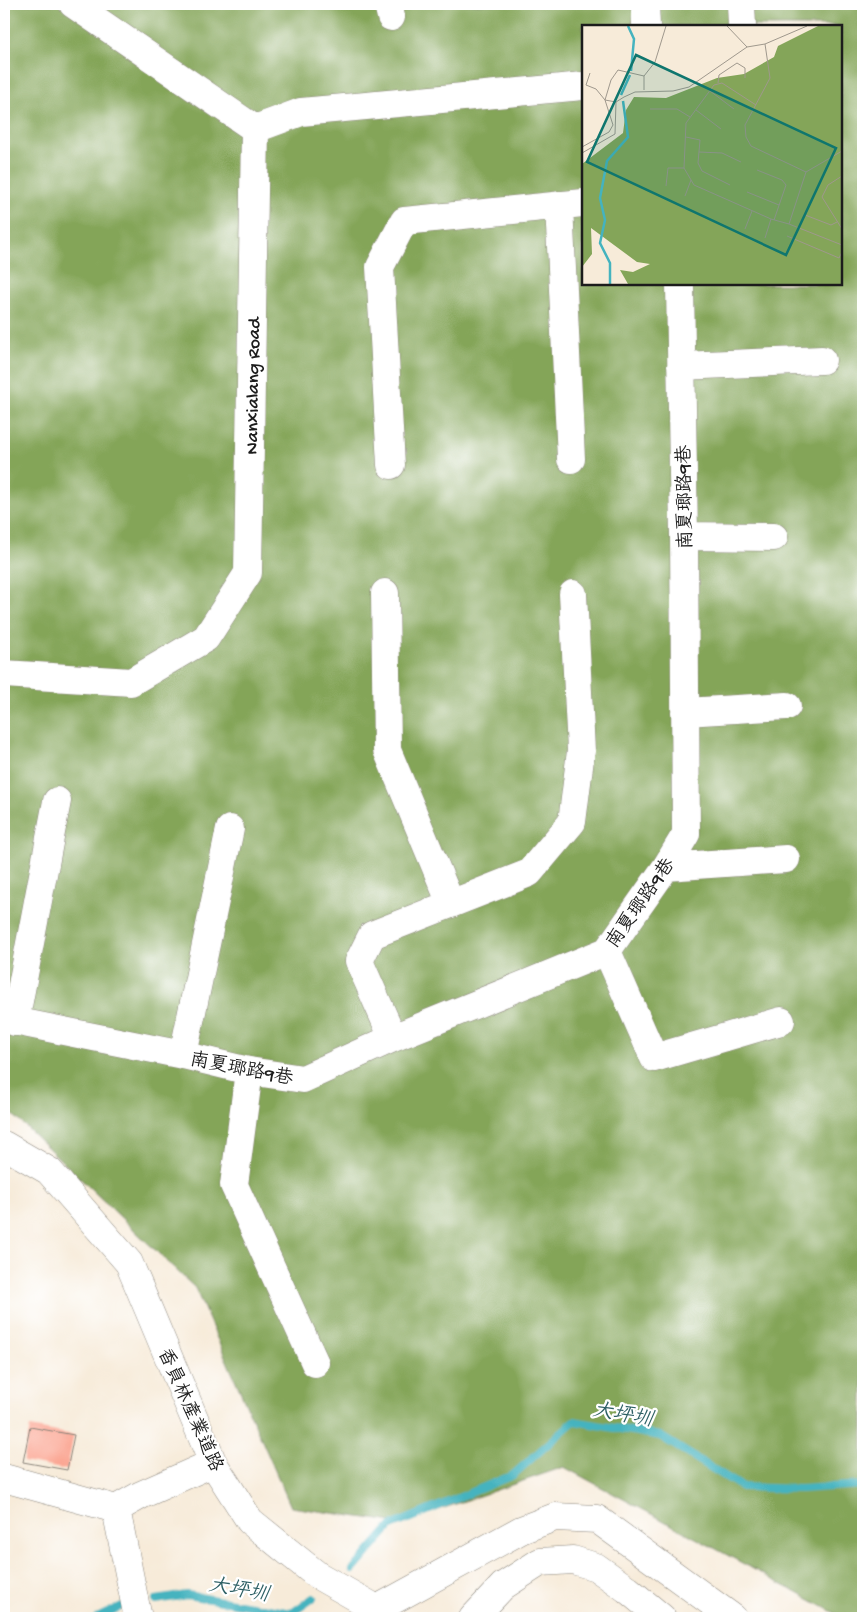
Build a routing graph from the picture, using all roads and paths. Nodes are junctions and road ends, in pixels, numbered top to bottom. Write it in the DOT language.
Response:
graph roads {
  1 [pos="73,4"];
  2 [pos="645,4"];
  3 [pos="741,4"];
  4 [pos="646,25"];
  5 [pos="742,25"];
  6 [pos="582,86"];
  7 [pos="255,129"];
  8 [pos="571,204"];
  9 [pos="680,285"];
  10 [pos="822,360"];
  11 [pos="681,366"];
  12 [pos="571,460"];
  13 [pos="391,465"];
  14 [pos="684,536"];
  15 [pos="774,538"];
  16 [pos="385,593"];
  17 [pos="573,594"];
  18 [pos="4,674"];
  19 [pos="786,706"];
  20 [pos="685,712"];
  21 [pos="58,801"];
  22 [pos="230,829"];
  23 [pos="786,859"];
  24 [pos="666,867"];
  25 [pos="451,904"];
  26 [pos="606,951"];
  27 [pos="781,1020"];
  28 [pos="9,1021"];
  29 [pos="393,1038"];
  30 [pos="182,1055"];
  31 [pos="249,1071"];
  32 [pos="4,1145"];
  33 [pos="315,1363"];
  34 [pos="213,1463"];
  35 [pos="4,1478"];
  36 [pos="116,1509"];
  37 [pos="379,1614"];
  38 [pos="138,1618"];
  39 [pos="473,1618"];
  40 [pos="662,1618"];
  41 [pos="733,1618"];
  1 -- 7 [label="street"];
  2 -- 4 [label="street"];
  3 -- 5 [label="street"];
  6 -- 7 [label="street"];
  7 -- 18 [label="street, Nanxialang Road"];
  8 -- 12 [label="street"];
  8 -- 13 [label="street"];
  9 -- 11 [label="street, 南夏瑯路9巷"];
  10 -- 11 [label="street"];
  11 -- 14 [label="street, 南夏瑯路9巷"];
  14 -- 15 [label="street"];
  14 -- 20 [label="street, 南夏瑯路9巷"];
  16 -- 25 [label="street"];
  17 -- 25 [label="street"];
  19 -- 20 [label="street"];
  20 -- 24 [label="street, 南夏瑯路9巷"];
  21 -- 28 [label="street"];
  22 -- 30 [label="street"];
  23 -- 24 [label="street"];
  24 -- 26 [label="street, 南夏瑯路9巷"];
  25 -- 29 [label="street"];
  26 -- 27 [label="street"];
  26 -- 29 [label="street, 南夏瑯路9巷"];
  28 -- 30 [label="street, 南夏瑯路9巷"];
  29 -- 31 [label="street, 南夏瑯路9巷"];
  30 -- 31 [label="street, 南夏瑯路9巷"];
  31 -- 33 [label="street"];
  32 -- 34 [label="street, 香員林產業道路"];
  34 -- 36 [label="street"];
  34 -- 37 [label="street, 香員林產業道路"];
  35 -- 36 [label="street"];
  36 -- 38 [label="street"];
  37 -- 41 [label="street, 香員林產業道路"];
  39 -- 40 [label="street"];
}
